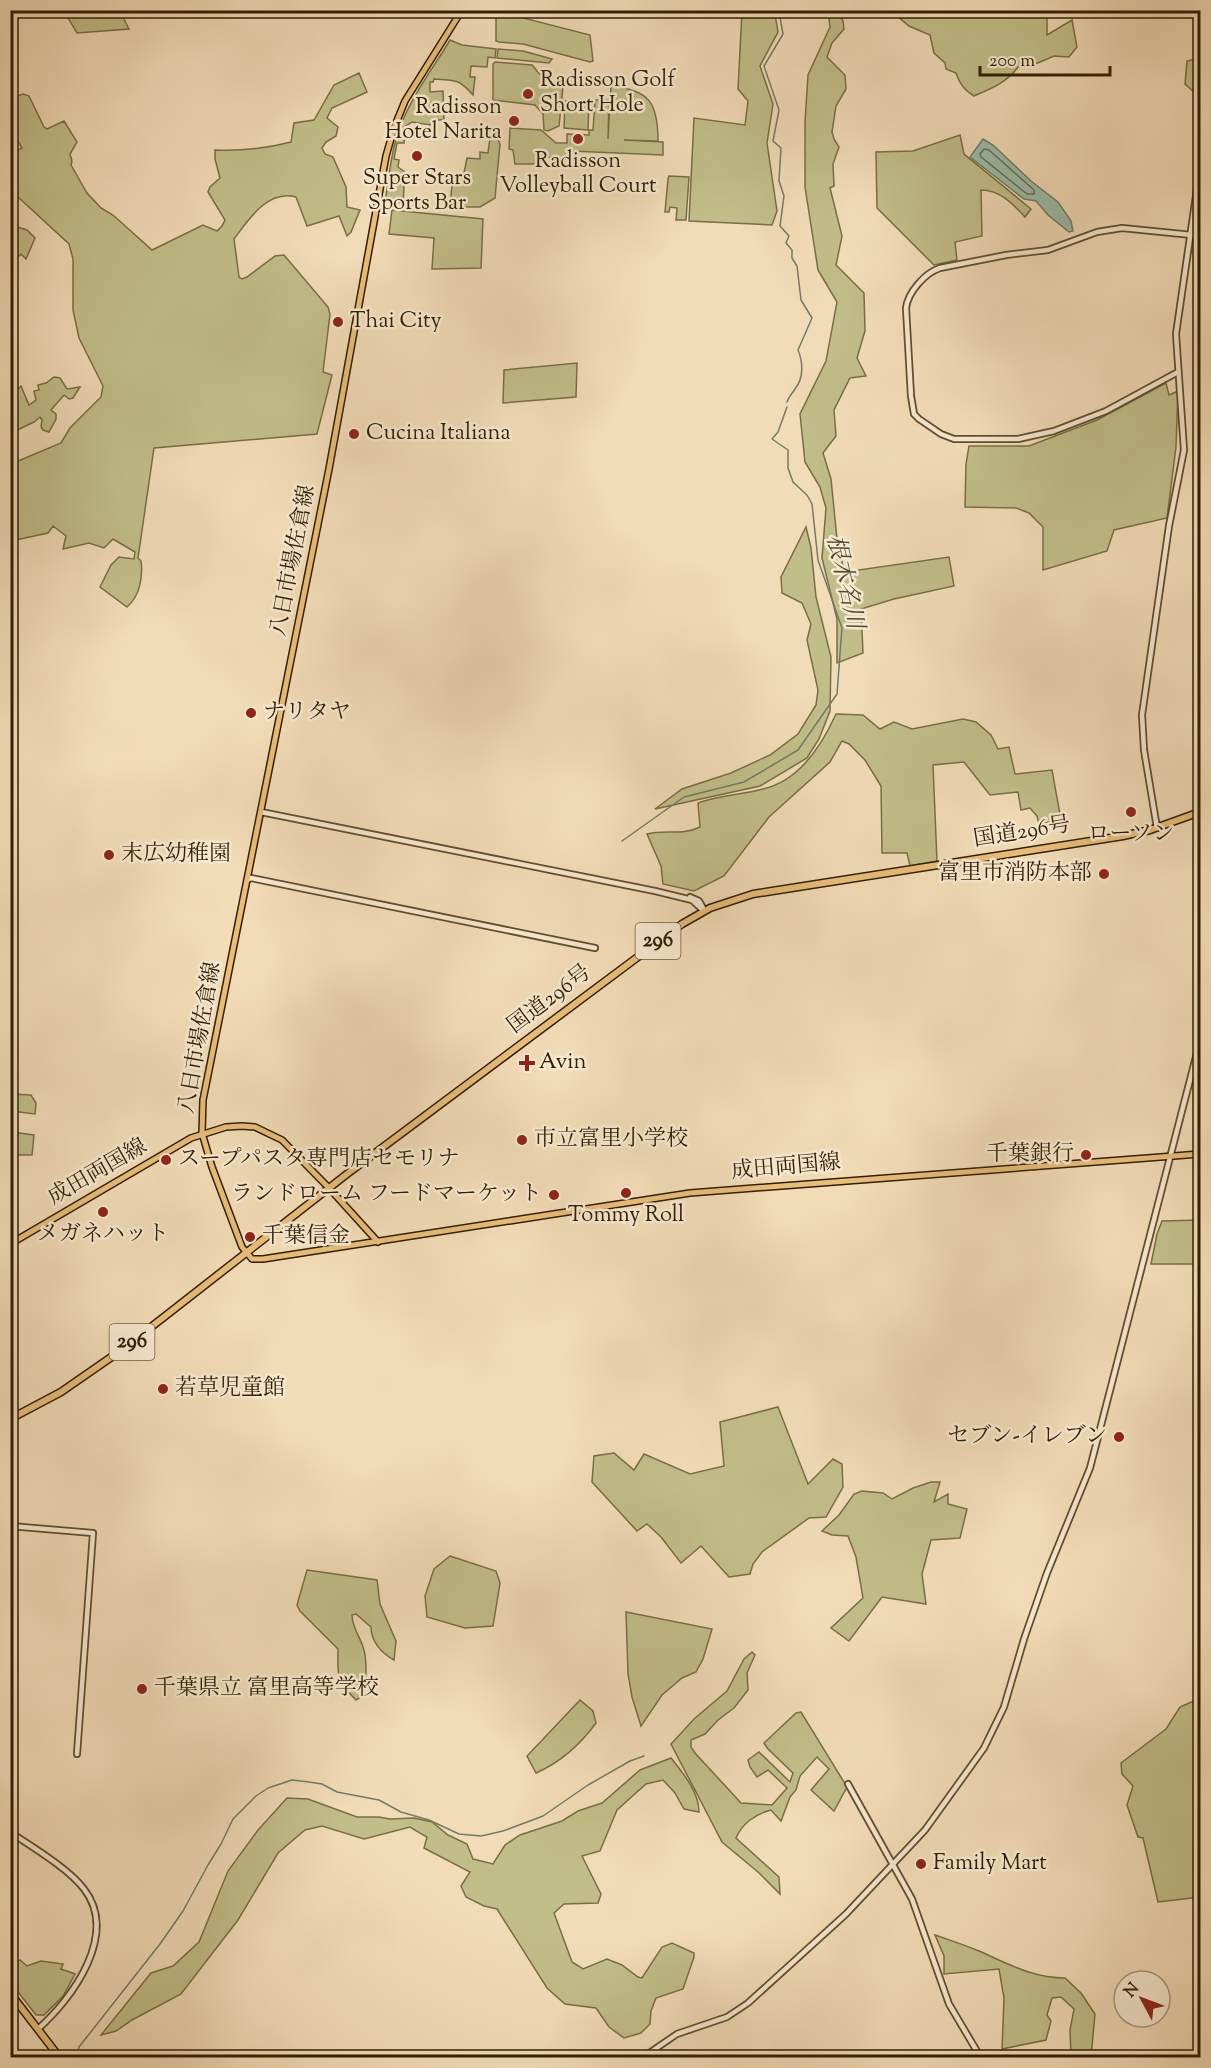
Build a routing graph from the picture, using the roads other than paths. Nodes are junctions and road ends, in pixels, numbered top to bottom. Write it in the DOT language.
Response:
graph roads {
  1 [pos="462,10"];
  2 [pos="1199,175"];
  3 [pos="1192,235"];
  4 [pos="1178,372"];
  5 [pos="261,812"];
  6 [pos="1200,812"];
  7 [pos="1158,828"];
  8 [pos="247,880"];
  9 [pos="704,911"];
  10 [pos="595,948"];
  11 [pos="1200,1041"];
  12 [pos="202,1133"];
  13 [pos="1200,1154"];
  14 [pos="1172,1156"];
  15 [pos="330,1188"];
  16 [pos="378,1242"];
  17 [pos="10,1244"];
  18 [pos="245,1252"];
  19 [pos="10,1419"];
  20 [pos="10,1526"];
  21 [pos="77,1754"];
  22 [pos="848,1784"];
  23 [pos="10,1832"];
  24 [pos="892,1865"];
  25 [pos="10,1993"];
  26 [pos="38,2029"];
  27 [pos="60,2058"];
  28 [pos="642,2058"];
  29 [pos="981,2058"];
  1 -- 5 [label="main road, 八日市場佐倉線"];
  2 -- 3 [label="street"];
  3 -- 4 [label="street"];
  3 -- 4 [label="street"];
  4 -- 7 [label="street"];
  5 -- 8 [label="main road, 八日市場佐倉線"];
  5 -- 9 [label="street"];
  6 -- 7 [label="highway, 国道296号 / 296"];
  7 -- 9 [label="highway, 国道296号 / 296"];
  8 -- 10 [label="street"];
  8 -- 12 [label="main road, 八日市場佐倉線"];
  9 -- 15 [label="highway, 国道296号 / 296"];
  11 -- 14 [label="street"];
  12 -- 15 [label="main road, 成田両国線"];
  12 -- 17 [label="main road, 成田両国線"];
  12 -- 18 [label="main road"];
  13 -- 14 [label="main road, 成田両国線"];
  14 -- 16 [label="main road, 成田両国線"];
  14 -- 24 [label="street"];
  15 -- 16 [label="main road, 成田両国線"];
  15 -- 18 [label="highway, 国道296号 / 296"];
  16 -- 18 [label="main road, 成田両国線"];
  18 -- 19 [label="highway, 国道296号 / 296"];
  20 -- 21 [label="street"];
  22 -- 24 [label="street"];
  23 -- 26 [label="street"];
  24 -- 28 [label="street"];
  24 -- 29 [label="street"];
  25 -- 26 [label="highway"];
  26 -- 27 [label="highway"];
}
